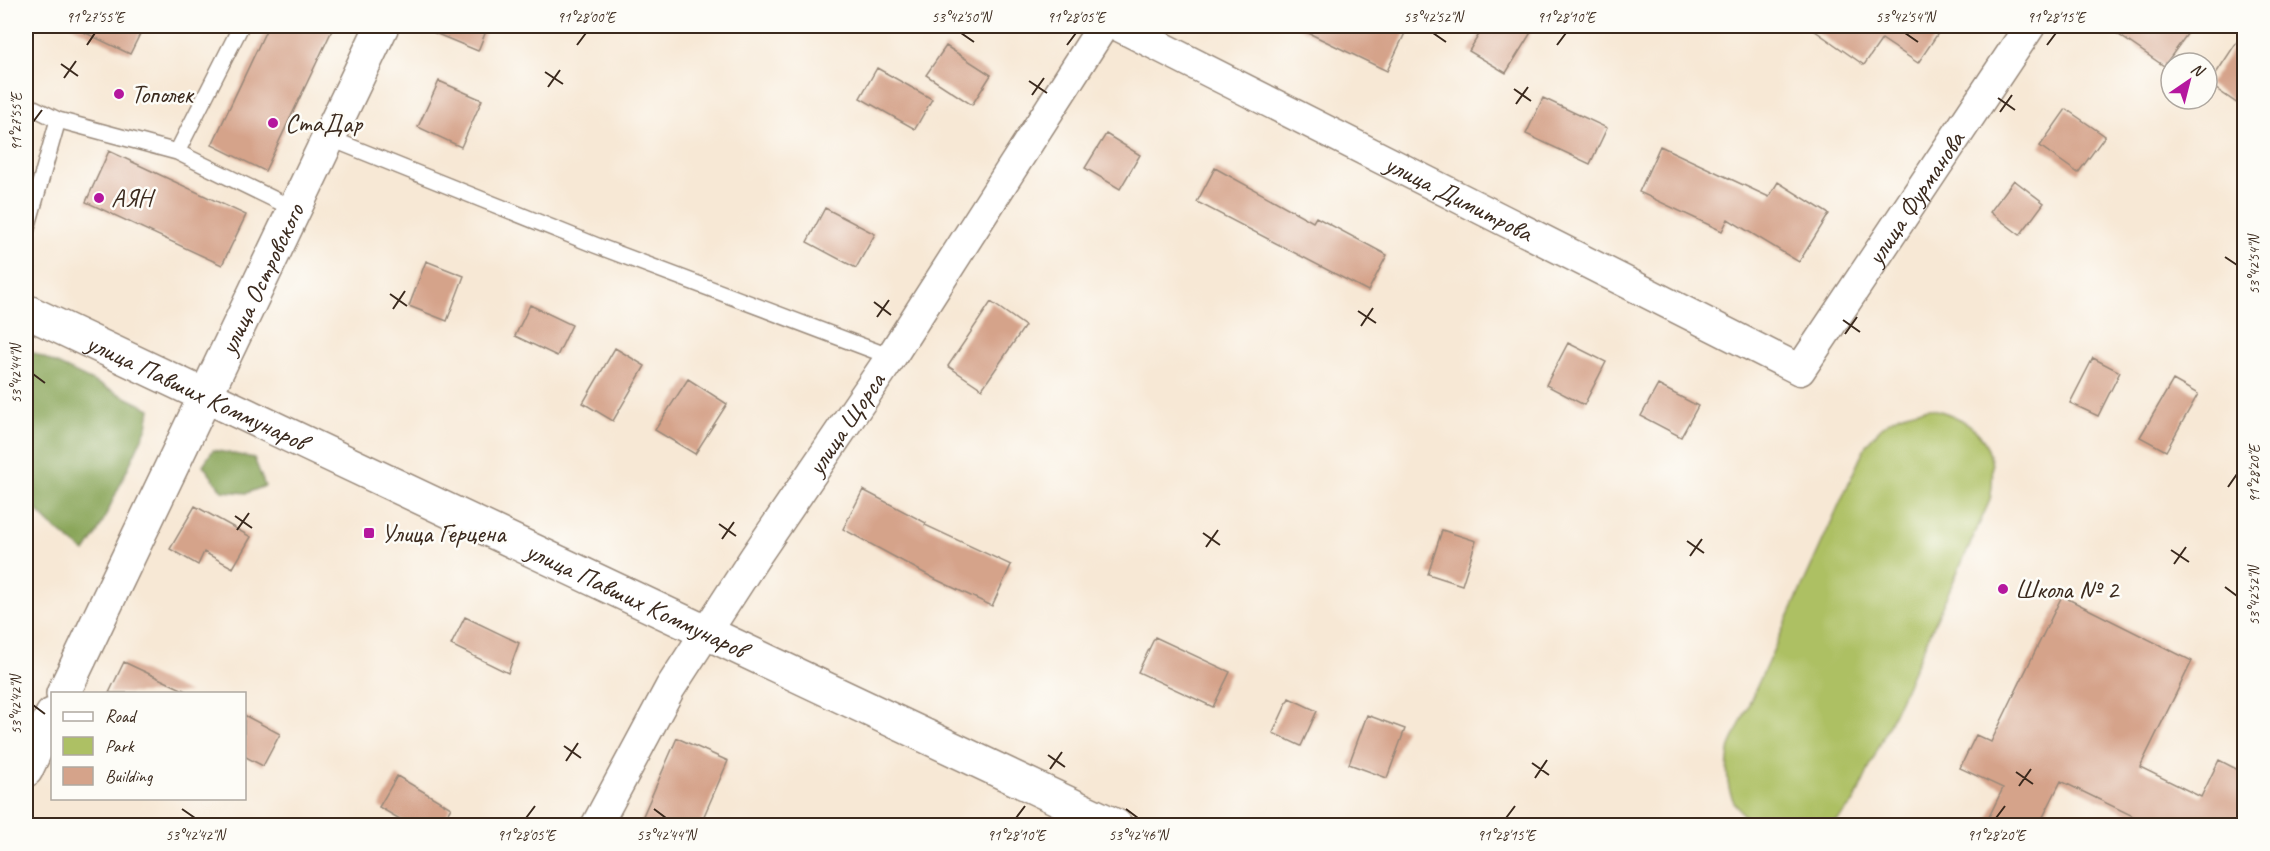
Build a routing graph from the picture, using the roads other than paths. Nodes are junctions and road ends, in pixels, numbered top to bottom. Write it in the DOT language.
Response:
graph roads {
  1 [pos="241,26"];
  2 [pos="382,26"];
  3 [pos="1103,26"];
  4 [pos="1119,26"];
  5 [pos="2030,26"];
  6 [pos="26,104"];
  7 [pos="58,120"];
  8 [pos="329,138"];
  9 [pos="177,152"];
  10 [pos="294,209"];
  11 [pos="26,232"];
  12 [pos="26,311"];
  13 [pos="891,357"];
  14 [pos="1800,370"];
  15 [pos="207,396"];
  16 [pos="706,632"];
  17 [pos="63,692"];
  18 [pos="51,717"];
  19 [pos="26,770"];
  20 [pos="596,825"];
  21 [pos="1116,825"];
  1 -- 9 [label="lane"];
  2 -- 8 [label="street, улица Островского"];
  3 -- 13 [label="street, улица Щорса"];
  4 -- 14 [label="street, улица Димитрова"];
  5 -- 14 [label="street, улица Фурманова"];
  6 -- 7 [label="lane"];
  7 -- 9 [label="lane"];
  7 -- 11 [label="lane"];
  8 -- 10 [label="street, улица Островского"];
  8 -- 13 [label="lane"];
  9 -- 10 [label="lane"];
  10 -- 15 [label="street, улица Островского"];
  12 -- 15 [label="street, улица Павших Коммунаров"];
  13 -- 16 [label="street, улица Щорса"];
  15 -- 16 [label="street, улица Павших Коммунаров"];
  15 -- 17 [label="street, улица Островского"];
  16 -- 20 [label="street, улица Щорса"];
  16 -- 21 [label="street, улица Павших Коммунаров"];
  18 -- 19 [label="street"];
}
